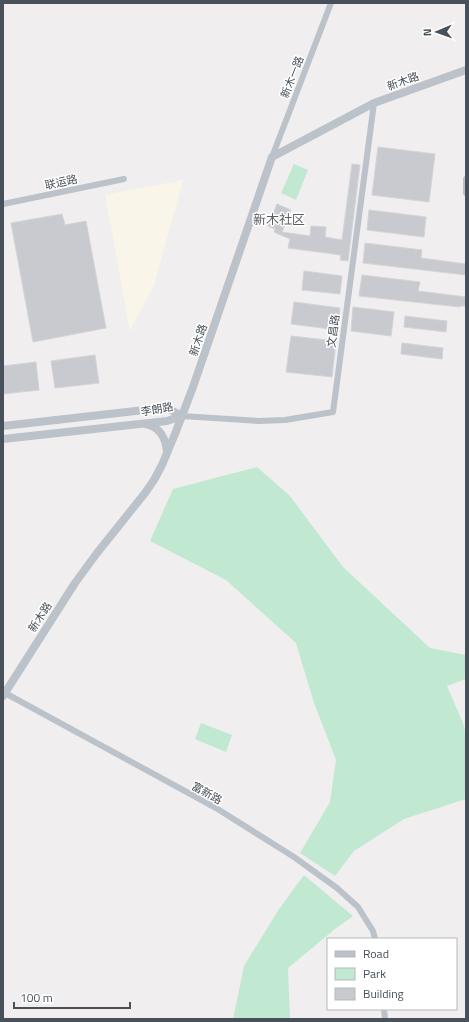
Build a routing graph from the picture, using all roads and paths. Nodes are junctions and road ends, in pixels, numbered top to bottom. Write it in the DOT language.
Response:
graph roads {
  1 [pos="331,3"];
  2 [pos="466,70"];
  3 [pos="374,103"];
  4 [pos="272,157"];
  5 [pos="124,179"];
  6 [pos="466,179"];
  7 [pos="466,192"];
  8 [pos="3,204"];
  9 [pos="182,416"];
  10 [pos="143,423"];
  11 [pos="3,426"];
  12 [pos="3,439"];
  13 [pos="167,453"];
  14 [pos="4,694"];
  15 [pos="375,938"];
  1 -- 4 [label="street, 新木一路"];
  2 -- 3 [label="street, 新木路"];
  3 -- 4 [label="street, 新木路"];
  3 -- 9 [label="street, 文昌路"];
  4 -- 9 [label="street, 新木路"];
  5 -- 8 [label="street, 联运路"];
  6 -- 7 [label="street"];
  9 -- 10 [label="street, 李朗路"];
  9 -- 11 [label="street, 李朗路"];
  9 -- 13 [label="street, 新木路"];
  10 -- 12 [label="street, 李朗路"];
  10 -- 13 [label="street"];
  13 -- 14 [label="street, 新木路"];
  14 -- 15 [label="street, 富新路"];
}
